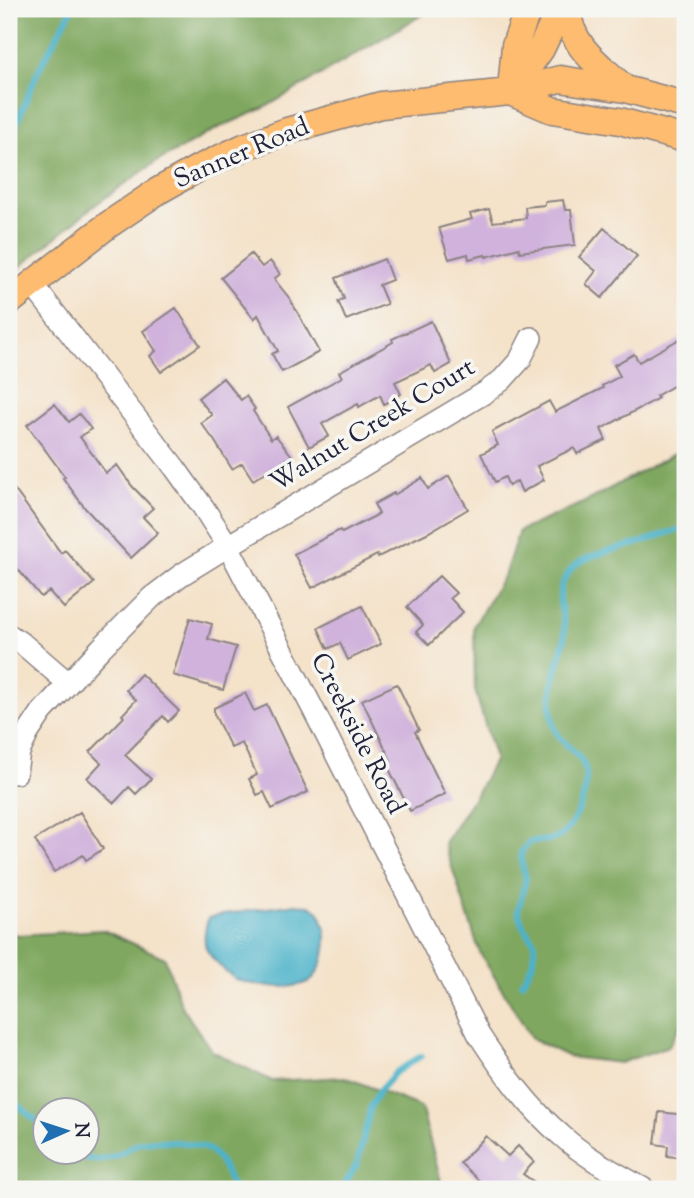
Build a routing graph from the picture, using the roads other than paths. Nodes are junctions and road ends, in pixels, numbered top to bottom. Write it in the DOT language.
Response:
graph roads {
  1 [pos="528,9"];
  2 [pos="560,9"];
  3 [pos="568,9"];
  4 [pos="625,89"];
  5 [pos="510,92"];
  6 [pos="685,105"];
  7 [pos="685,139"];
  8 [pos="32,284"];
  9 [pos="9,302"];
  10 [pos="531,338"];
  11 [pos="228,546"];
  12 [pos="9,635"];
  13 [pos="68,683"];
  14 [pos="16,774"];
  15 [pos="644,1189"];
  1 -- 5 [label="main road"];
  2 -- 5 [label="main road"];
  3 -- 4 [label="main road"];
  4 -- 5 [label="main road, Sanner Road"];
  4 -- 6 [label="main road, Sanner Road"];
  5 -- 7 [label="main road"];
  5 -- 8 [label="main road, Sanner Road"];
  8 -- 9 [label="main road, Sanner Road"];
  8 -- 11 [label="street, Creekside Road"];
  10 -- 11 [label="street, Walnut Creek Court"];
  11 -- 13 [label="street, Walnut Creek Court"];
  11 -- 15 [label="street, Creekside Road"];
  12 -- 13 [label="street"];
  13 -- 14 [label="street, Walnut Creek Court"];
}
